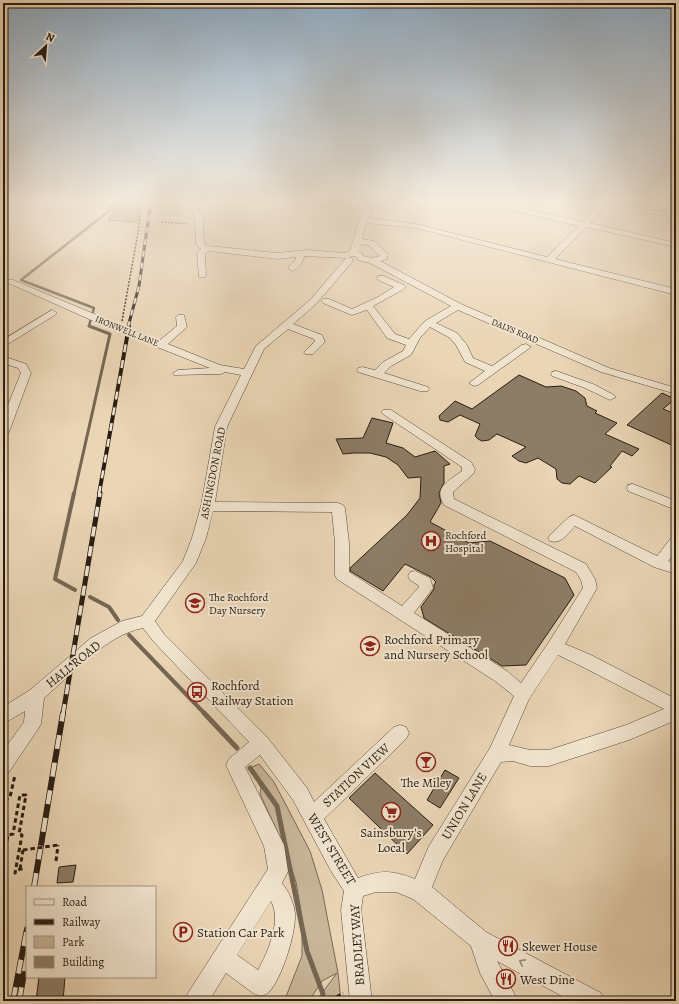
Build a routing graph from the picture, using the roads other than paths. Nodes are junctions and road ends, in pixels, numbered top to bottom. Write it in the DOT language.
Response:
graph roads {
  1 [pos="356,247"];
  2 [pos="376,247"];
  3 [pos="498,247"];
  4 [pos="562,247"];
  5 [pos="207,248"];
  6 [pos="300,254"];
  7 [pos="352,257"];
  8 [pos="549,260"];
  9 [pos="373,262"];
  10 [pos="292,268"];
  11 [pos="202,275"];
  12 [pos="381,278"];
  13 [pos="10,282"];
  14 [pos="676,292"];
  15 [pos="326,301"];
  16 [pos="366,306"];
  17 [pos="458,306"];
  18 [pos="52,313"];
  19 [pos="182,322"];
  20 [pos="428,323"];
  21 [pos="286,325"];
  22 [pos="410,343"];
  23 [pos="3,344"];
  24 [pos="161,345"];
  25 [pos="526,347"];
  26 [pos="309,352"];
  27 [pos="3,359"];
  28 [pos="362,370"];
  29 [pos="492,370"];
  30 [pos="605,370"];
  31 [pos="229,371"];
  32 [pos="178,373"];
  33 [pos="247,373"];
  34 [pos="377,374"];
  35 [pos="556,374"];
  36 [pos="474,383"];
  37 [pos="589,386"];
  38 [pos="424,389"];
  39 [pos="676,391"];
  40 [pos="610,397"];
  41 [pos="386,412"];
  42 [pos="3,432"];
  43 [pos="633,488"];
  44 [pos="208,506"];
  45 [pos="676,506"];
  46 [pos="555,538"];
  47 [pos="676,541"];
  48 [pos="659,563"];
  49 [pos="676,569"];
  50 [pos="415,576"];
  51 [pos="403,616"];
  52 [pos="147,621"];
  53 [pos="555,647"];
  54 [pos="523,694"];
  55 [pos="36,695"];
  56 [pos="676,706"];
  57 [pos="676,712"];
  58 [pos="3,716"];
  59 [pos="400,733"];
  60 [pos="261,743"];
  61 [pos="496,754"];
  62 [pos="4,764"];
  63 [pos="312,817"];
  64 [pos="270,884"];
  65 [pos="354,889"];
  66 [pos="420,892"];
  67 [pos="479,939"];
  68 [pos="224,958"];
  69 [pos="352,997"];
  70 [pos="196,1001"];
  71 [pos="507,1001"];
  72 [pos="593,1001"];
  1 -- 7 [label="street, ASHINGDON ROAD"];
  2 -- 9 [label="street"];
  3 -- 8 [label="street"];
  4 -- 8 [label="street"];
  5 -- 6 [label="street, DALYS ROAD"];
  5 -- 11 [label="street"];
  6 -- 7 [label="street, DALYS ROAD"];
  6 -- 10 [label="street"];
  7 -- 9 [label="street, DALYS ROAD"];
  7 -- 21 [label="street, ASHINGDON ROAD"];
  8 -- 14 [label="street"];
  9 -- 17 [label="street, DALYS ROAD"];
  12 -- 16 [label="street"];
  13 -- 24 [label="street, IRONWELL LANE"];
  15 -- 16 [label="street"];
  16 -- 22 [label="street"];
  17 -- 20 [label="street"];
  17 -- 30 [label="street, DALYS ROAD"];
  18 -- 23 [label="street"];
  19 -- 24 [label="street"];
  20 -- 22 [label="street"];
  20 -- 29 [label="street"];
  21 -- 26 [label="street"];
  21 -- 33 [label="street, ASHINGDON ROAD"];
  22 -- 34 [label="street"];
  24 -- 31 [label="street, IRONWELL LANE"];
  25 -- 29 [label="street"];
  27 -- 42 [label="street"];
  28 -- 34 [label="street"];
  29 -- 36 [label="street"];
  30 -- 37 [label="street"];
  30 -- 39 [label="street, DALYS ROAD"];
  31 -- 32 [label="street"];
  31 -- 33 [label="street, IRONWELL LANE"];
  33 -- 44 [label="street, ASHINGDON ROAD"];
  34 -- 38 [label="street"];
  35 -- 37 [label="street"];
  37 -- 40 [label="street"];
  41 -- 53 [label="street, UNION LANE"];
  43 -- 45 [label="street"];
  44 -- 51 [label="street"];
  44 -- 52 [label="street, ASHINGDON ROAD"];
  46 -- 48 [label="street"];
  47 -- 48 [label="street"];
  48 -- 49 [label="street"];
  50 -- 51 [label="street"];
  51 -- 54 [label="street"];
  52 -- 55 [label="street, HALL ROAD"];
  52 -- 60 [label="street, WEST STREET"];
  53 -- 54 [label="street, UNION LANE"];
  53 -- 56 [label="street"];
  54 -- 61 [label="street, UNION LANE"];
  55 -- 58 [label="street, HALL ROAD"];
  55 -- 62 [label="street"];
  57 -- 61 [label="street"];
  59 -- 63 [label="street, STATION VIEW"];
  60 -- 63 [label="street, WEST STREET"];
  60 -- 64 [label="street"];
  61 -- 66 [label="street, UNION LANE"];
  63 -- 65 [label="street, WEST STREET"];
  64 -- 68 [label="street"];
  64 -- 68 [label="street"];
  65 -- 66 [label="street, WEST STREET"];
  65 -- 69 [label="street, BRADLEY WAY"];
  66 -- 67 [label="street, WEST STREET"];
  67 -- 71 [label="street"];
  72 -- 67 [label="street, WEST STREET, one-way"];
  68 -- 70 [label="street"];
}
